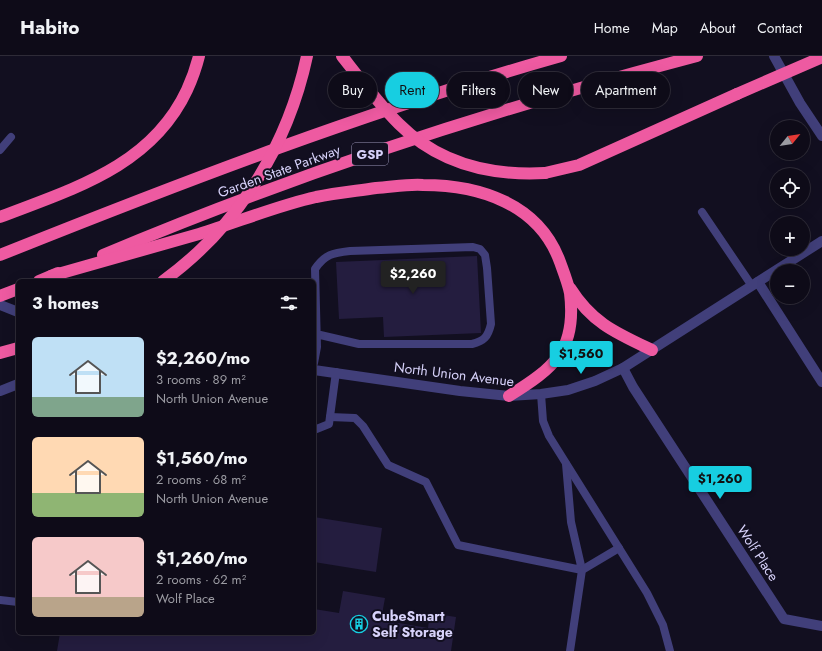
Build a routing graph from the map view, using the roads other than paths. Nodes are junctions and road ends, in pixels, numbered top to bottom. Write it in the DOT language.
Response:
graph roads {
  1 [pos="199,56"];
  2 [pos="307,56"];
  3 [pos="342,56"];
  4 [pos="562,56"];
  5 [pos="697,56"];
  6 [pos="774,56"];
  7 [pos="821,58"];
  8 [pos="822,136"];
  9 [pos="10,137"];
  10 [pos="0,150"];
  11 [pos="702,212"];
  12 [pos="0,217"];
  13 [pos="822,237"];
  14 [pos="819,243"];
  15 [pos="0,255"];
  16 [pos="51,276"];
  17 [pos="566,277"];
  18 [pos="43,279"];
  19 [pos="165,279"];
  20 [pos="315,279"];
  21 [pos="755,284"];
  22 [pos="16,290"];
  23 [pos="0,296"];
  24 [pos="0,305"];
  25 [pos="16,311"];
  26 [pos="316,334"];
  27 [pos="16,349"];
  28 [pos="652,350"];
  29 [pos="316,352"];
  30 [pos="0,353"];
  31 [pos="623,368"];
  32 [pos="316,370"];
  33 [pos="336,372"];
  34 [pos="822,382"];
  35 [pos="16,385"];
  36 [pos="0,391"];
  37 [pos="542,394"];
  38 [pos="509,396"];
  39 [pos="330,417"];
  40 [pos="316,429"];
  41 [pos="566,464"];
  42 [pos="619,548"];
  43 [pos="582,570"];
  44 [pos="0,600"];
  45 [pos="16,602"];
  46 [pos="822,626"];
  47 [pos="570,651"];
  48 [pos="670,651"];
  1 -- 12 [label="highway"];
  2 -- 19 [label="highway, bridge"];
  3 -- 7 [label="highway, bridge"];
  4 -- 15 [label="highway, Garden State Parkway / GSP"];
  5 -- 16 [label="highway, Garden State Parkway / GSP"];
  6 -- 8 [label="street"];
  9 -- 10 [label="lane"];
  11 -- 21 [label="lane"];
  13 -- 14 [label="street, North Union Avenue"];
  14 -- 21 [label="street, North Union Avenue"];
  16 -- 17 [label="highway"];
  16 -- 18 [label="highway, Garden State Parkway / GSP"];
  17 -- 28 [label="highway"];
  17 -- 38 [label="highway"];
  20 -- 26 [label="lane"];
  21 -- 28 [label="street, North Union Avenue"];
  21 -- 34 [label="street"];
  22 -- 23 [label="highway"];
  24 -- 25 [label="street"];
  26 -- 29 [label="lane"];
  27 -- 30 [label="highway"];
  28 -- 31 [label="street, North Union Avenue"];
  31 -- 37 [label="street, North Union Avenue"];
  31 -- 46 [label="street, Wolf Place"];
  32 -- 33 [label="street, North Union Avenue"];
  33 -- 38 [label="street, North Union Avenue"];
  33 -- 39 [label="lane"];
  35 -- 36 [label="street"];
  37 -- 38 [label="street, North Union Avenue"];
  37 -- 41 [label="lane"];
  39 -- 40 [label="lane"];
  39 -- 43 [label="lane"];
  41 -- 42 [label="lane"];
  41 -- 43 [label="lane"];
  42 -- 43 [label="lane"];
  42 -- 48 [label="lane"];
  43 -- 47 [label="lane"];
  44 -- 45 [label="lane"];
}
